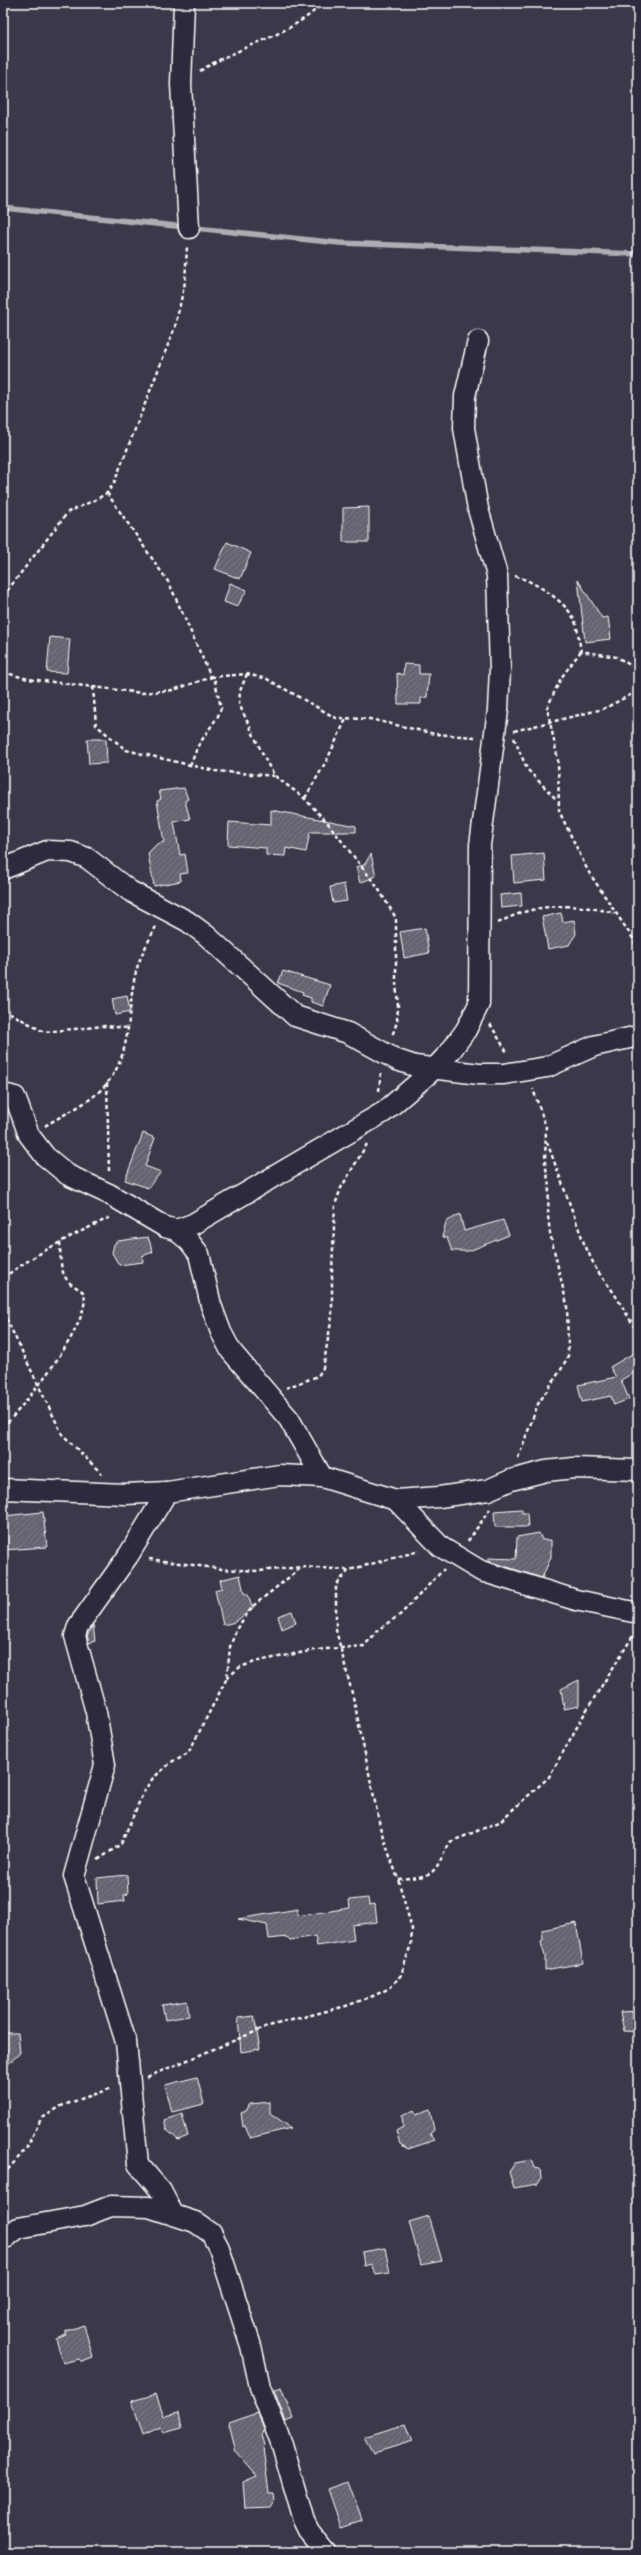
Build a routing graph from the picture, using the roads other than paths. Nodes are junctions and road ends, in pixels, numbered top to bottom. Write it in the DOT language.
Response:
graph roads {
  1 [pos="184,3"];
  2 [pos="188,228"];
  3 [pos="478,341"];
  4 [pos="3,869"];
  5 [pos="638,1036"];
  6 [pos="434,1070"];
  7 [pos="3,1094"];
  8 [pos="176,1230"];
  9 [pos="638,1470"];
  10 [pos="322,1477"];
  11 [pos="3,1489"];
  12 [pos="167,1492"];
  13 [pos="396,1500"];
  14 [pos="638,1613"];
  15 [pos="173,2214"];
  16 [pos="3,2240"];
  17 [pos="326,2552"];
  1 -- 2 [label="street"];
  3 -- 6 [label="street"];
  4 -- 6 [label="street"];
  5 -- 6 [label="street"];
  6 -- 8 [label="street"];
  7 -- 8 [label="street"];
  8 -- 10 [label="street"];
  9 -- 13 [label="street"];
  10 -- 12 [label="street"];
  10 -- 13 [label="street"];
  11 -- 12 [label="street"];
  12 -- 15 [label="street"];
  13 -- 14 [label="street"];
  15 -- 16 [label="street"];
  15 -- 17 [label="street"];
}
